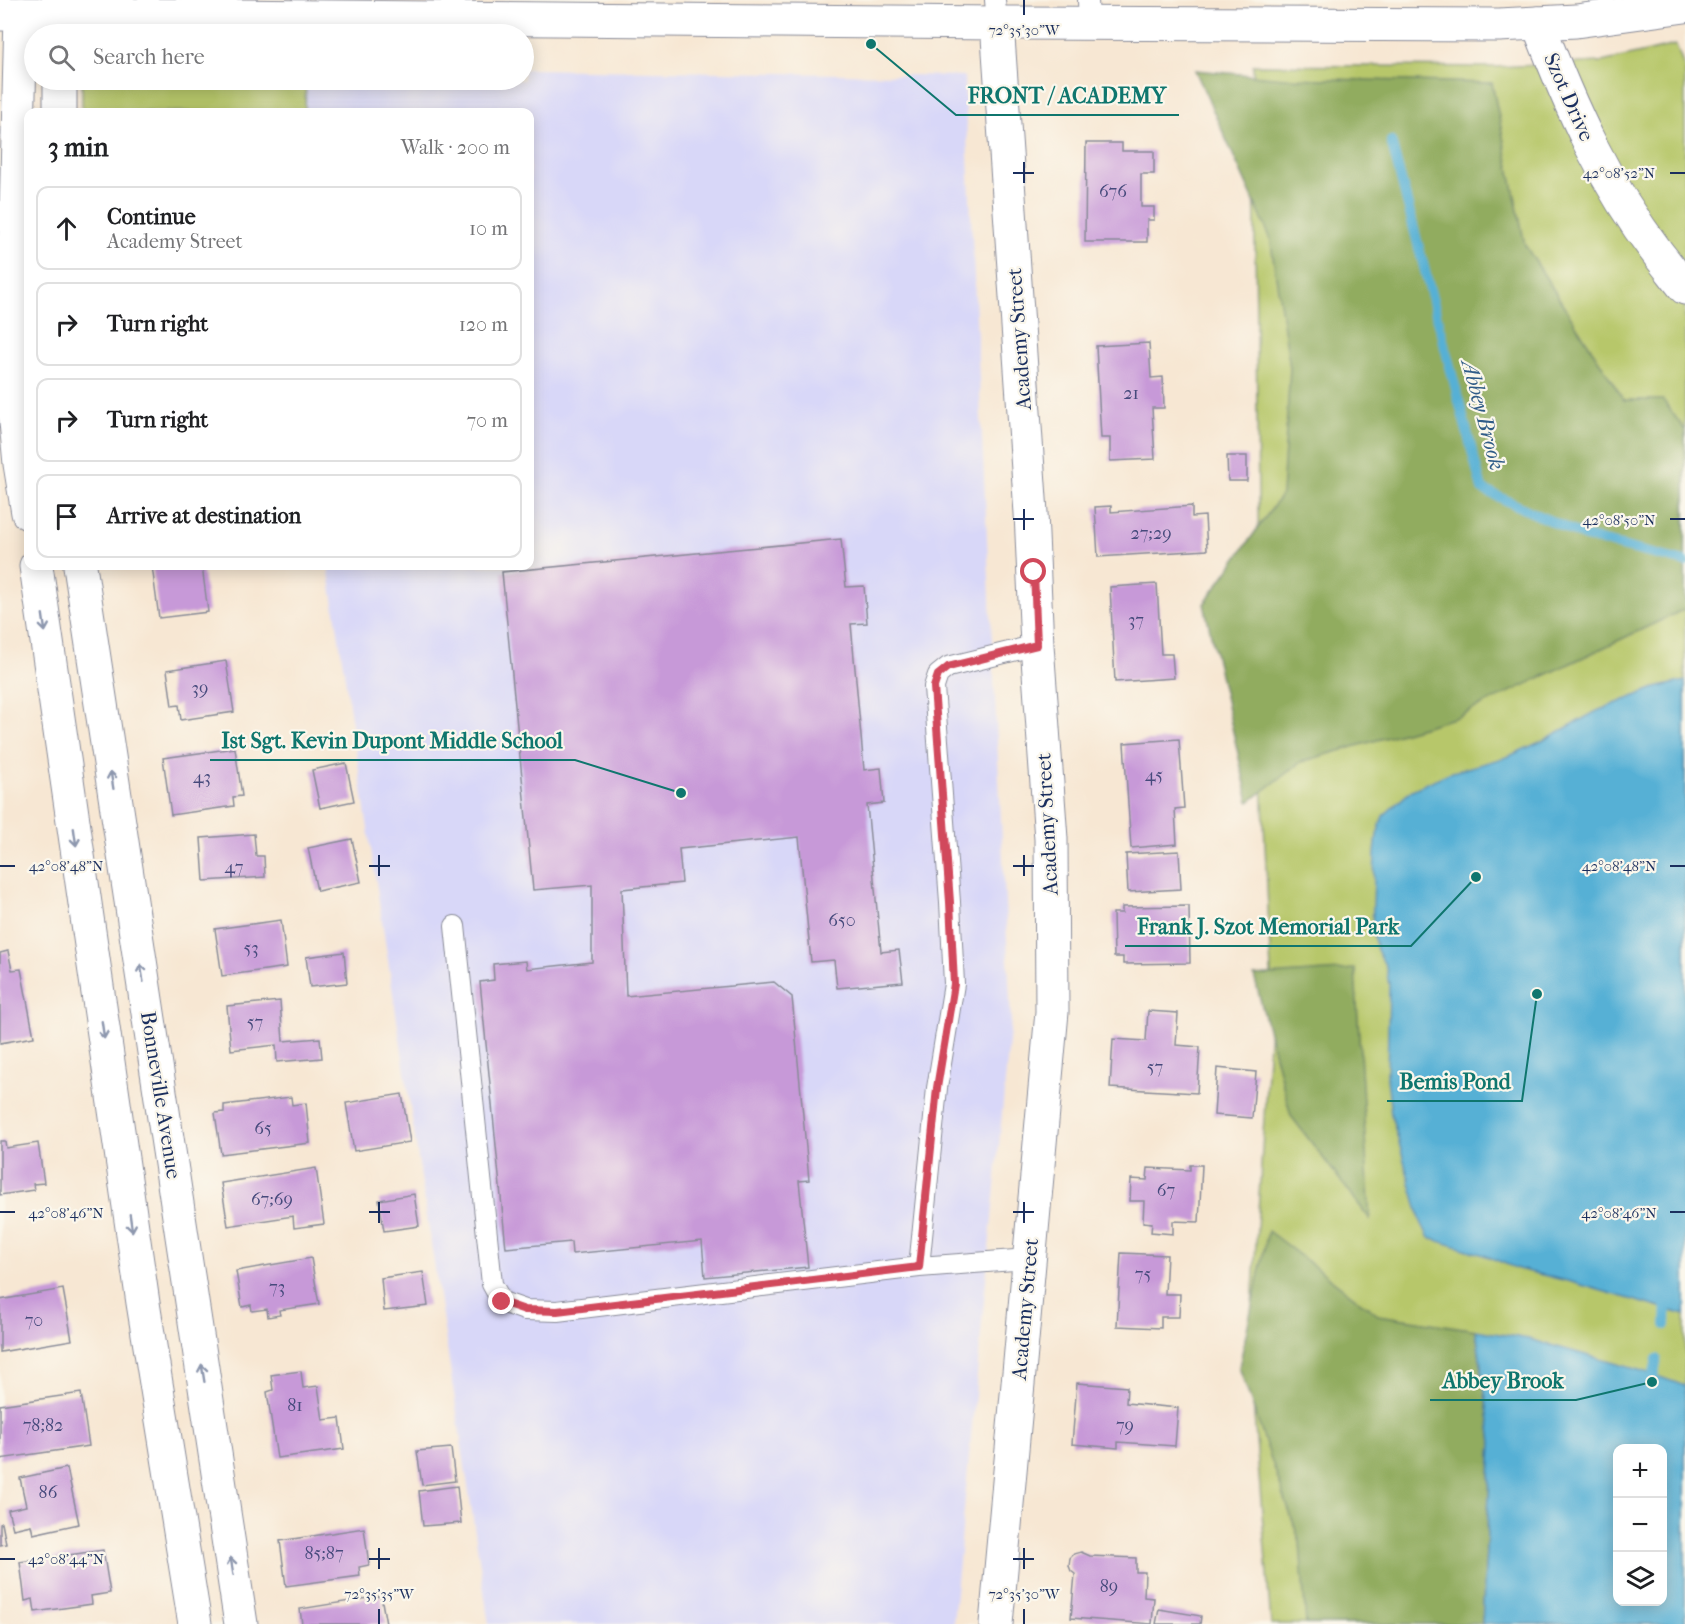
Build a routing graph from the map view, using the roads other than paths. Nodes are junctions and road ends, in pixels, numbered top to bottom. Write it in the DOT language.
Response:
graph roads {
  1 [pos="1685,6"];
  2 [pos="354,8"];
  3 [pos="996,11"];
  4 [pos="1088,12"];
  5 [pos="11,14"];
  6 [pos="1538,23"];
  7 [pos="61,24"];
  8 [pos="60,90"];
  9 [pos="10,91"];
  10 [pos="60,108"];
  11 [pos="8,236"];
  12 [pos="1685,288"];
  13 [pos="24,488"];
  14 [pos="37,570"];
  15 [pos="81,570"];
  16 [pos="1037,645"];
  17 [pos="455,926"];
  18 [pos="1029,1259"];
  19 [pos="919,1267"];
  20 [pos="195,1624"];
  21 [pos="241,1624"];
  22 [pos="996,1624"];
  1 -- 6 [label="street"];
  2 -- 3 [label="street"];
  2 -- 7 [label="street"];
  3 -- 4 [label="street"];
  3 -- 16 [label="street, Academy Street"];
  4 -- 6 [label="street"];
  5 -- 7 [label="street"];
  5 -- 9 [label="street"];
  6 -- 12 [label="street, Szot Drive"];
  8 -- 10 [label="street"];
  9 -- 11 [label="street"];
  11 -- 13 [label="street"];
  14 -- 20 [label="street, one-way"];
  21 -- 15 [label="street, Bonneville Avenue, one-way"];
  16 -- 18 [label="street, Academy Street"];
  16 -- 19 [label="lane"];
  17 -- 19 [label="lane"];
  18 -- 19 [label="lane"];
  18 -- 22 [label="street, Academy Street"];
}
